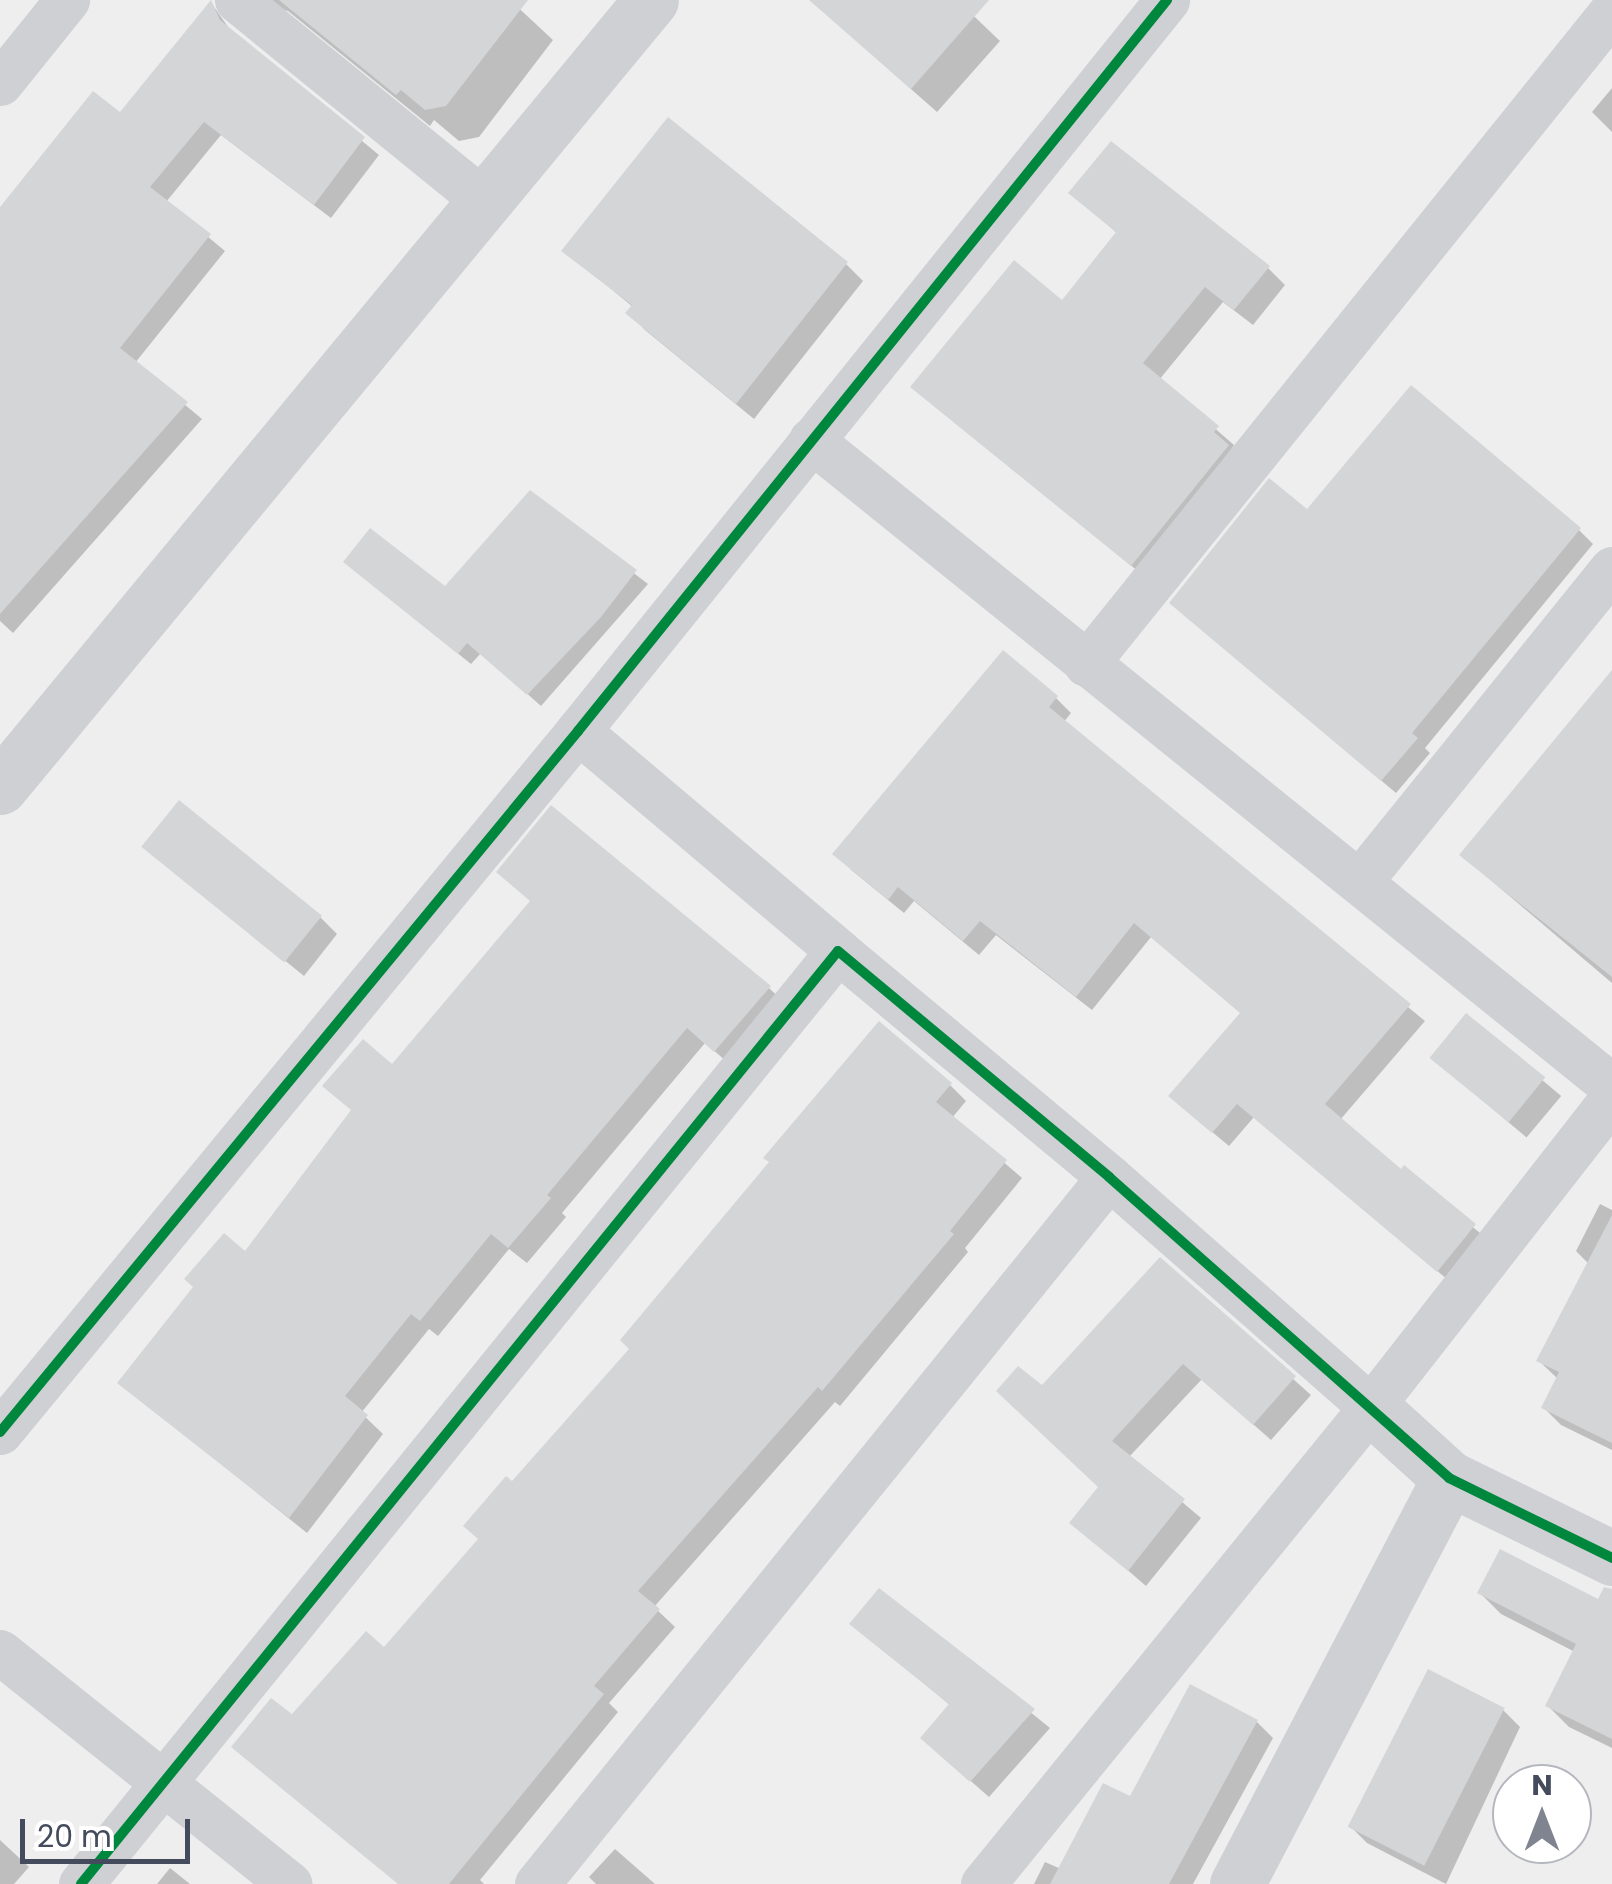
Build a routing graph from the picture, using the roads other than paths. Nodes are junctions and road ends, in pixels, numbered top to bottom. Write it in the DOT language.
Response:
graph roads {
  1 [pos="67,0"];
  2 [pos="237,0"];
  3 [pos="652,0"];
  4 [pos="1167,0"];
  5 [pos="1612,11"];
  6 [pos="0,83"];
  7 [pos="486,202"];
  8 [pos="811,440"];
  9 [pos="1612,569"];
  10 [pos="1086,664"];
  11 [pos="578,731"];
  12 [pos="0,787"];
  13 [pos="1360,881"];
  14 [pos="838,951"];
  15 [pos="1612,1086"];
  16 [pos="1612,1099"];
  17 [pos="1109,1177"];
  18 [pos="1371,1408"];
  19 [pos="0,1432"];
  20 [pos="1450,1478"];
  21 [pos="1612,1558"];
  22 [pos="0,1652"];
  23 [pos="164,1783"];
  24 [pos="81,1884"];
  25 [pos="290,1884"];
  26 [pos="537,1884"];
  27 [pos="983,1884"];
  28 [pos="1237,1884"];
  1 -- 6 [label="street"];
  2 -- 7 [label="street"];
  3 -- 7 [label="street"];
  4 -- 8 [label="street"];
  5 -- 10 [label="street"];
  7 -- 12 [label="street"];
  8 -- 10 [label="street"];
  8 -- 11 [label="street"];
  9 -- 13 [label="street"];
  10 -- 13 [label="street"];
  11 -- 14 [label="street"];
  11 -- 19 [label="street"];
  13 -- 15 [label="street"];
  14 -- 17 [label="street"];
  14 -- 23 [label="street"];
  16 -- 18 [label="street"];
  17 -- 18 [label="street"];
  17 -- 26 [label="street"];
  18 -- 20 [label="street"];
  18 -- 27 [label="street"];
  20 -- 21 [label="street"];
  20 -- 28 [label="street"];
  22 -- 23 [label="street"];
  23 -- 24 [label="street"];
  23 -- 25 [label="street"];
}
